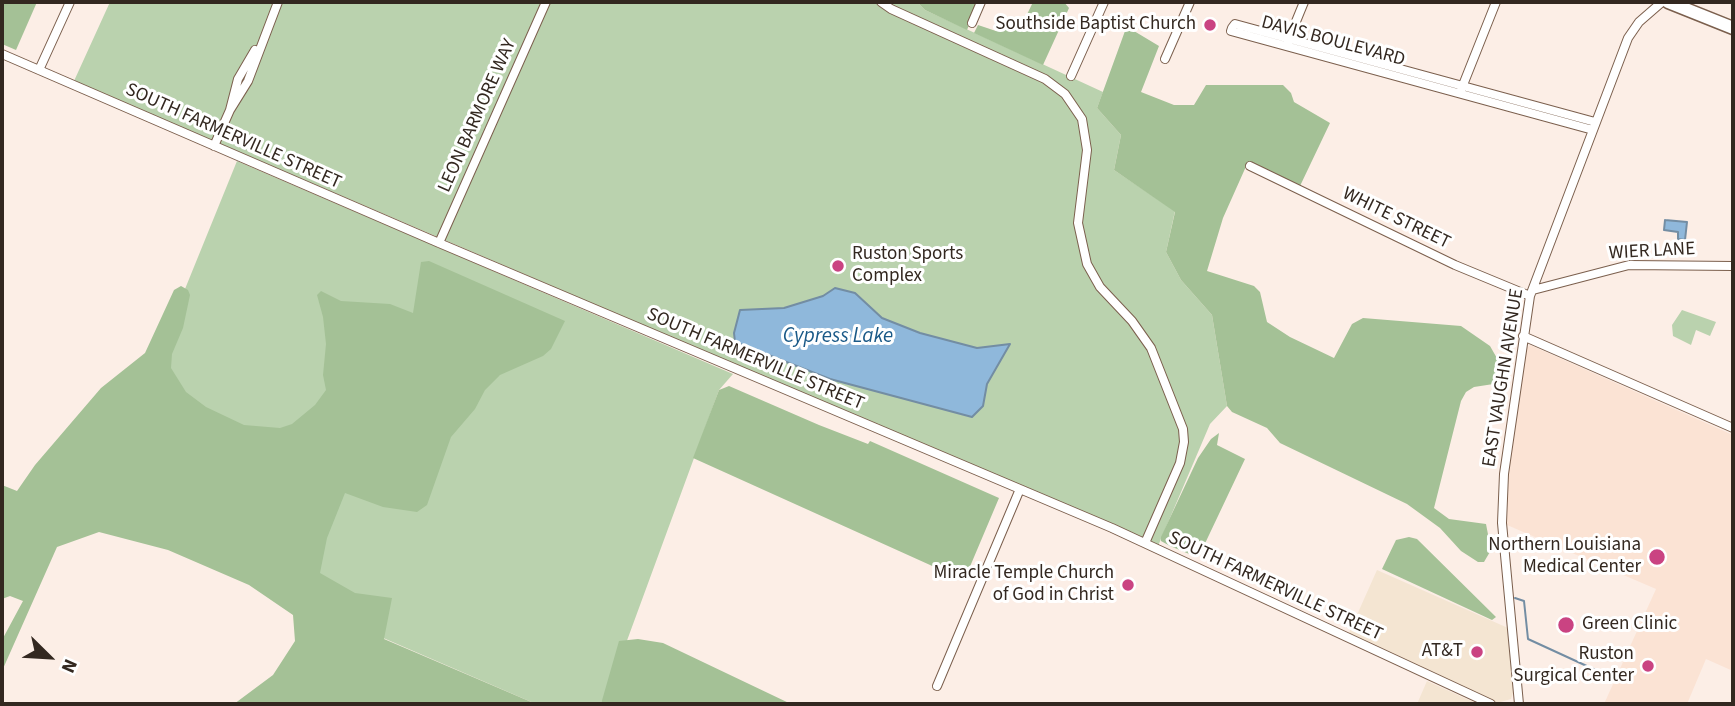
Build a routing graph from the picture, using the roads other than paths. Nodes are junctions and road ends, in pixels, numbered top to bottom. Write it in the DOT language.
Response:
graph roads {
  1 [pos="70,2"];
  2 [pos="278,2"];
  3 [pos="546,2"];
  4 [pos="881,2"];
  5 [pos="981,2"];
  6 [pos="1104,2"];
  7 [pos="1190,2"];
  8 [pos="1304,2"];
  9 [pos="1496,2"];
  10 [pos="1661,2"];
  11 [pos="1668,2"];
  12 [pos="972,23"];
  13 [pos="1733,27"];
  14 [pos="1287,42"];
  15 [pos="2,54"];
  16 [pos="1166,58"];
  17 [pos="39,70"];
  18 [pos="1071,76"];
  19 [pos="1461,90"];
  20 [pos="1594,126"];
  21 [pos="214,146"];
  22 [pos="1250,166"];
  23 [pos="439,243"];
  24 [pos="1733,266"];
  25 [pos="1531,293"];
  26 [pos="1523,336"];
  27 [pos="1733,428"];
  28 [pos="1020,489"];
  29 [pos="1145,543"];
  30 [pos="937,686"];
  31 [pos="1491,704"];
  32 [pos="1520,704"];
  1 -- 17 [label="street"];
  2 -- 21 [label="street"];
  3 -- 23 [label="street, LEON BARMORE WAY"];
  4 -- 29 [label="street"];
  5 -- 12 [label="street"];
  6 -- 18 [label="street"];
  7 -- 16 [label="street"];
  8 -- 14 [label="street"];
  9 -- 19 [label="street"];
  10 -- 20 [label="street, EAST VAUGHN AVENUE"];
  11 -- 13 [label="highway"];
  14 -- 14 [label="street, DAVIS BOULEVARD"];
  14 -- 19 [label="street, DAVIS BOULEVARD"];
  15 -- 17 [label="street, SOUTH FARMERVILLE STREET"];
  17 -- 21 [label="street, SOUTH FARMERVILLE STREET"];
  19 -- 20 [label="street, DAVIS BOULEVARD"];
  20 -- 25 [label="street, EAST VAUGHN AVENUE"];
  21 -- 23 [label="street, SOUTH FARMERVILLE STREET"];
  22 -- 25 [label="street, WHITE STREET"];
  23 -- 28 [label="street, SOUTH FARMERVILLE STREET"];
  24 -- 25 [label="street, WIER LANE"];
  25 -- 26 [label="street, EAST VAUGHN AVENUE"];
  26 -- 27 [label="street"];
  26 -- 32 [label="street, EAST VAUGHN AVENUE"];
  28 -- 29 [label="street, SOUTH FARMERVILLE STREET"];
  28 -- 30 [label="street"];
  29 -- 31 [label="street, SOUTH FARMERVILLE STREET"];
}
